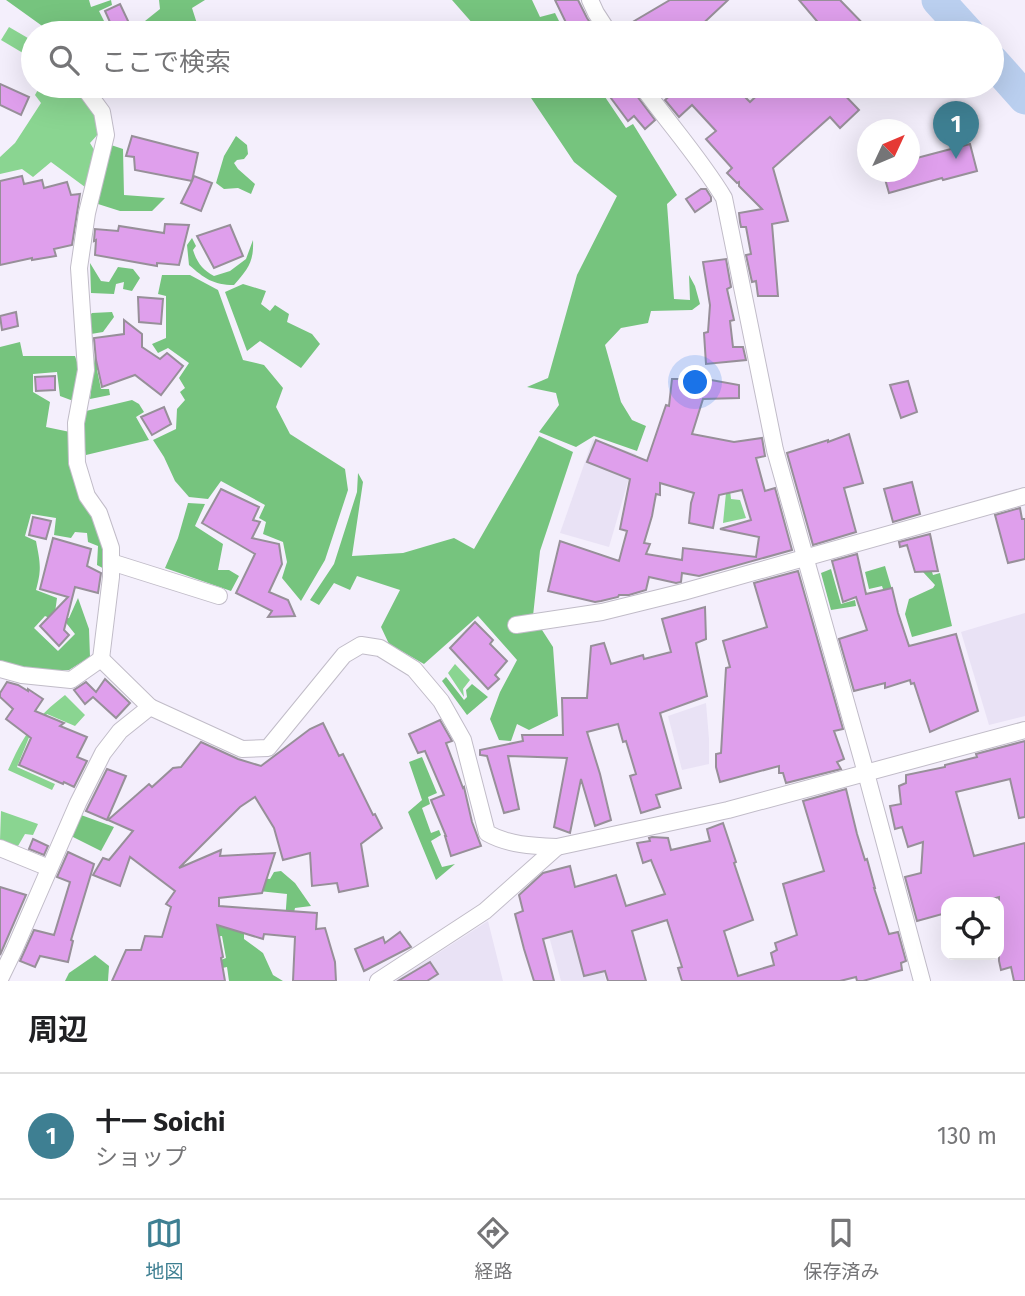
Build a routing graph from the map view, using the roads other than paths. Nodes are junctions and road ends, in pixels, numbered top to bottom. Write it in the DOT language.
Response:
graph roads {
  1 [pos="590,0"];
  2 [pos="601,21"];
  3 [pos="92,98"];
  4 [pos="651,98"];
  5 [pos="1025,496"];
  6 [pos="806,557"];
  7 [pos="111,562"];
  8 [pos="219,596"];
  9 [pos="516,625"];
  10 [pos="100,659"];
  11 [pos="0,669"];
  12 [pos="150,707"];
  13 [pos="1025,730"];
  14 [pos="866,773"];
  15 [pos="557,847"];
  16 [pos="0,848"];
  17 [pos="49,868"];
  18 [pos="0,979"];
  19 [pos="378,981"];
  20 [pos="922,981"];
  1 -- 2 [label="street"];
  3 -- 7 [label="street"];
  4 -- 6 [label="street"];
  5 -- 6 [label="street"];
  6 -- 9 [label="street"];
  6 -- 14 [label="street"];
  7 -- 8 [label="street"];
  7 -- 10 [label="street"];
  10 -- 11 [label="street"];
  10 -- 12 [label="street"];
  12 -- 15 [label="street"];
  12 -- 17 [label="street"];
  13 -- 14 [label="street"];
  14 -- 15 [label="street"];
  14 -- 20 [label="street"];
  15 -- 19 [label="street"];
  16 -- 17 [label="street"];
  17 -- 18 [label="street"];
}
